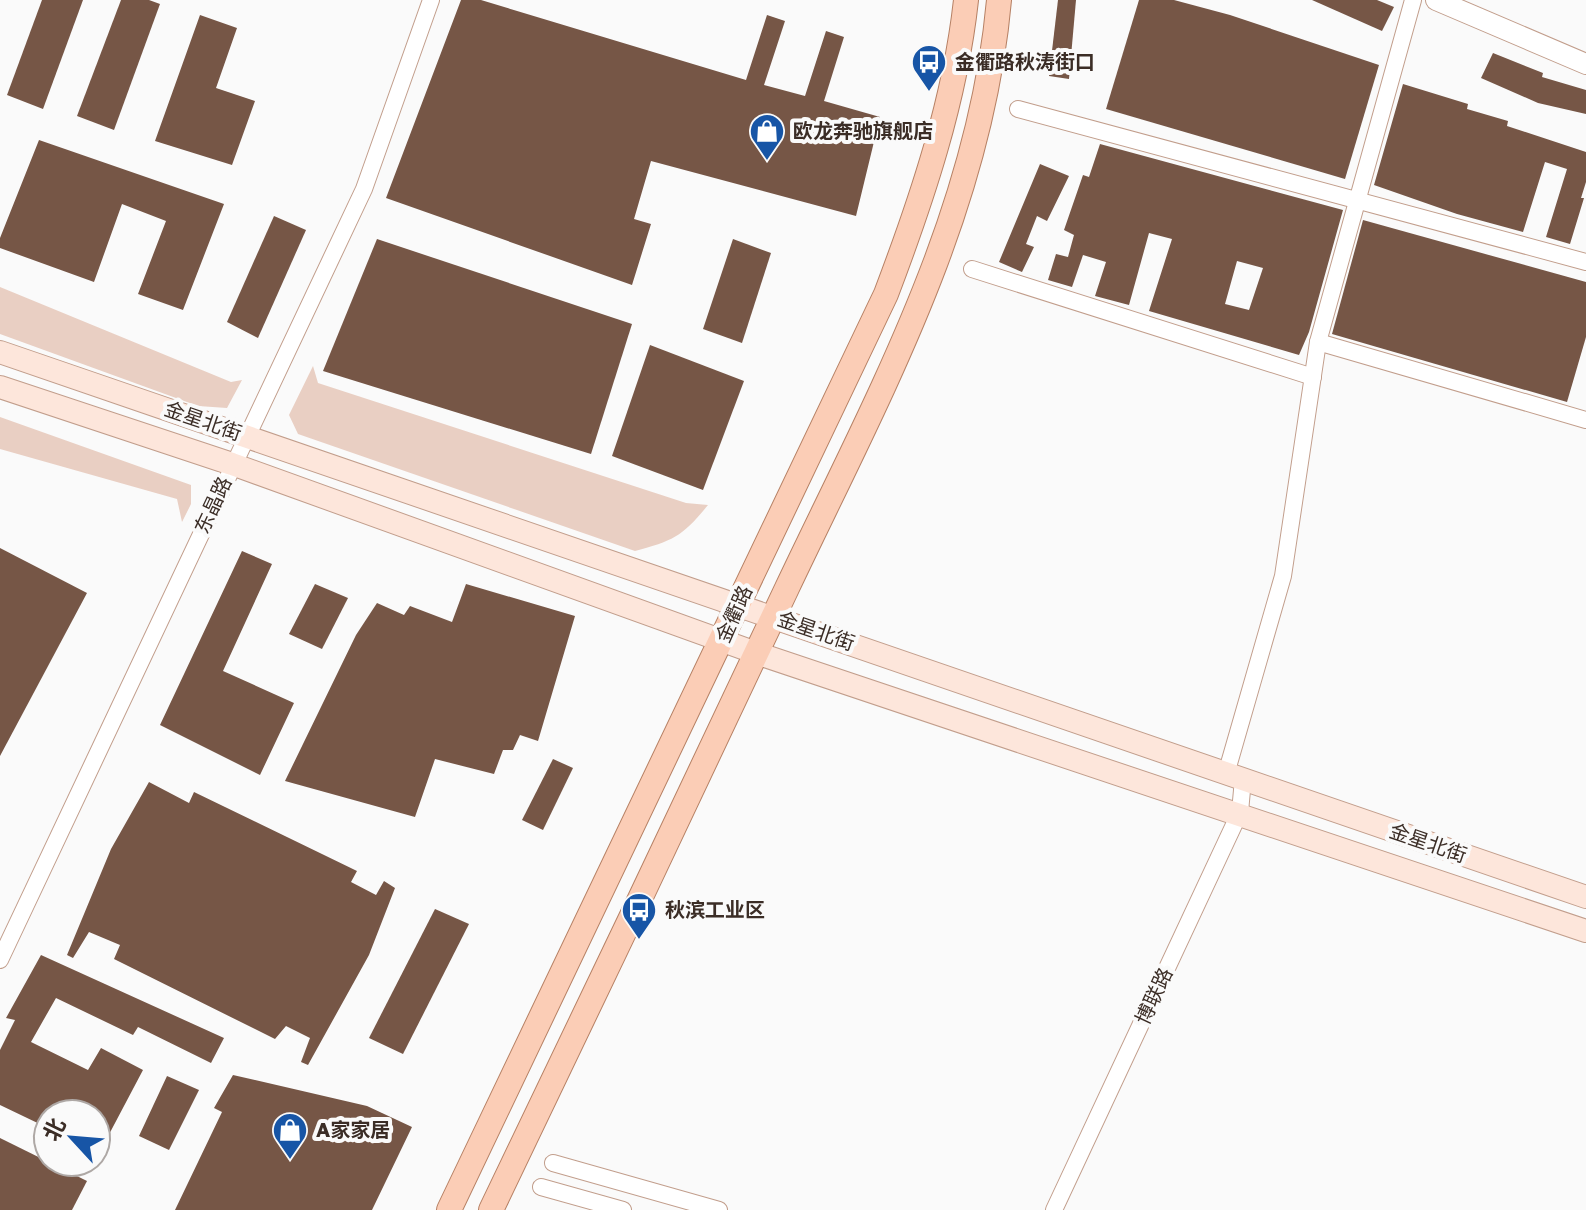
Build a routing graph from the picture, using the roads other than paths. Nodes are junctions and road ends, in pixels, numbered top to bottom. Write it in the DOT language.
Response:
graph roads {
  1 [pos="431,0"];
  2 [pos="966,0"];
  3 [pos="999,0"];
  4 [pos="1413,0"];
  5 [pos="1436,0"];
  6 [pos="1461,6"];
  7 [pos="1586,64"];
  8 [pos="1018,109"];
  9 [pos="1358,200"];
  10 [pos="1586,262"];
  11 [pos="972,269"];
  12 [pos="1318,342"];
  13 [pos="0,352"];
  14 [pos="1313,377"];
  15 [pos="0,387"];
  16 [pos="1586,420"];
  17 [pos="245,436"];
  18 [pos="232,464"];
  19 [pos="739,603"];
  20 [pos="774,616"];
  21 [pos="722,641"];
  22 [pos="759,654"];
  23 [pos="1234,777"];
  24 [pos="1240,812"];
  25 [pos="1586,897"];
  26 [pos="1586,931"];
  27 [pos="0,960"];
  28 [pos="553,1163"];
  29 [pos="541,1187"];
  30 [pos="449,1210"];
  31 [pos="491,1210"];
  32 [pos="623,1210"];
  33 [pos="719,1210"];
  34 [pos="1054,1210"];
  1 -- 17 [label="street, 东晶路"];
  2 -- 19 [label="main road, 金衢路"];
  3 -- 20 [label="main road, 金衢路"];
  4 -- 9 [label="street, 博联路"];
  5 -- 6 [label="street"];
  6 -- 7 [label="street"];
  8 -- 9 [label="street"];
  9 -- 10 [label="street"];
  9 -- 12 [label="street, 博联路"];
  11 -- 14 [label="street"];
  12 -- 14 [label="street, 博联路"];
  12 -- 16 [label="street"];
  13 -- 17 [label="main road, 金星北街"];
  14 -- 23 [label="street, 博联路"];
  15 -- 18 [label="main road, 金星北街"];
  17 -- 18 [label="street, 东晶路"];
  17 -- 19 [label="main road, 金星北街"];
  18 -- 21 [label="main road, 金星北街"];
  18 -- 27 [label="street, 东晶路"];
  19 -- 20 [label="main road, 金星北街"];
  19 -- 21 [label="main road, 金衢路"];
  20 -- 22 [label="main road, 金衢路"];
  20 -- 23 [label="main road, 金星北街"];
  21 -- 22 [label="main road, 金星北街"];
  21 -- 30 [label="main road, 金衢路"];
  22 -- 24 [label="main road, 金星北街"];
  22 -- 31 [label="main road, 金衢路"];
  23 -- 24 [label="street, 博联路"];
  23 -- 25 [label="main road, 金星北街"];
  24 -- 26 [label="main road, 金星北街"];
  24 -- 34 [label="street, 博联路"];
  28 -- 33 [label="street"];
  29 -- 32 [label="street"];
}
